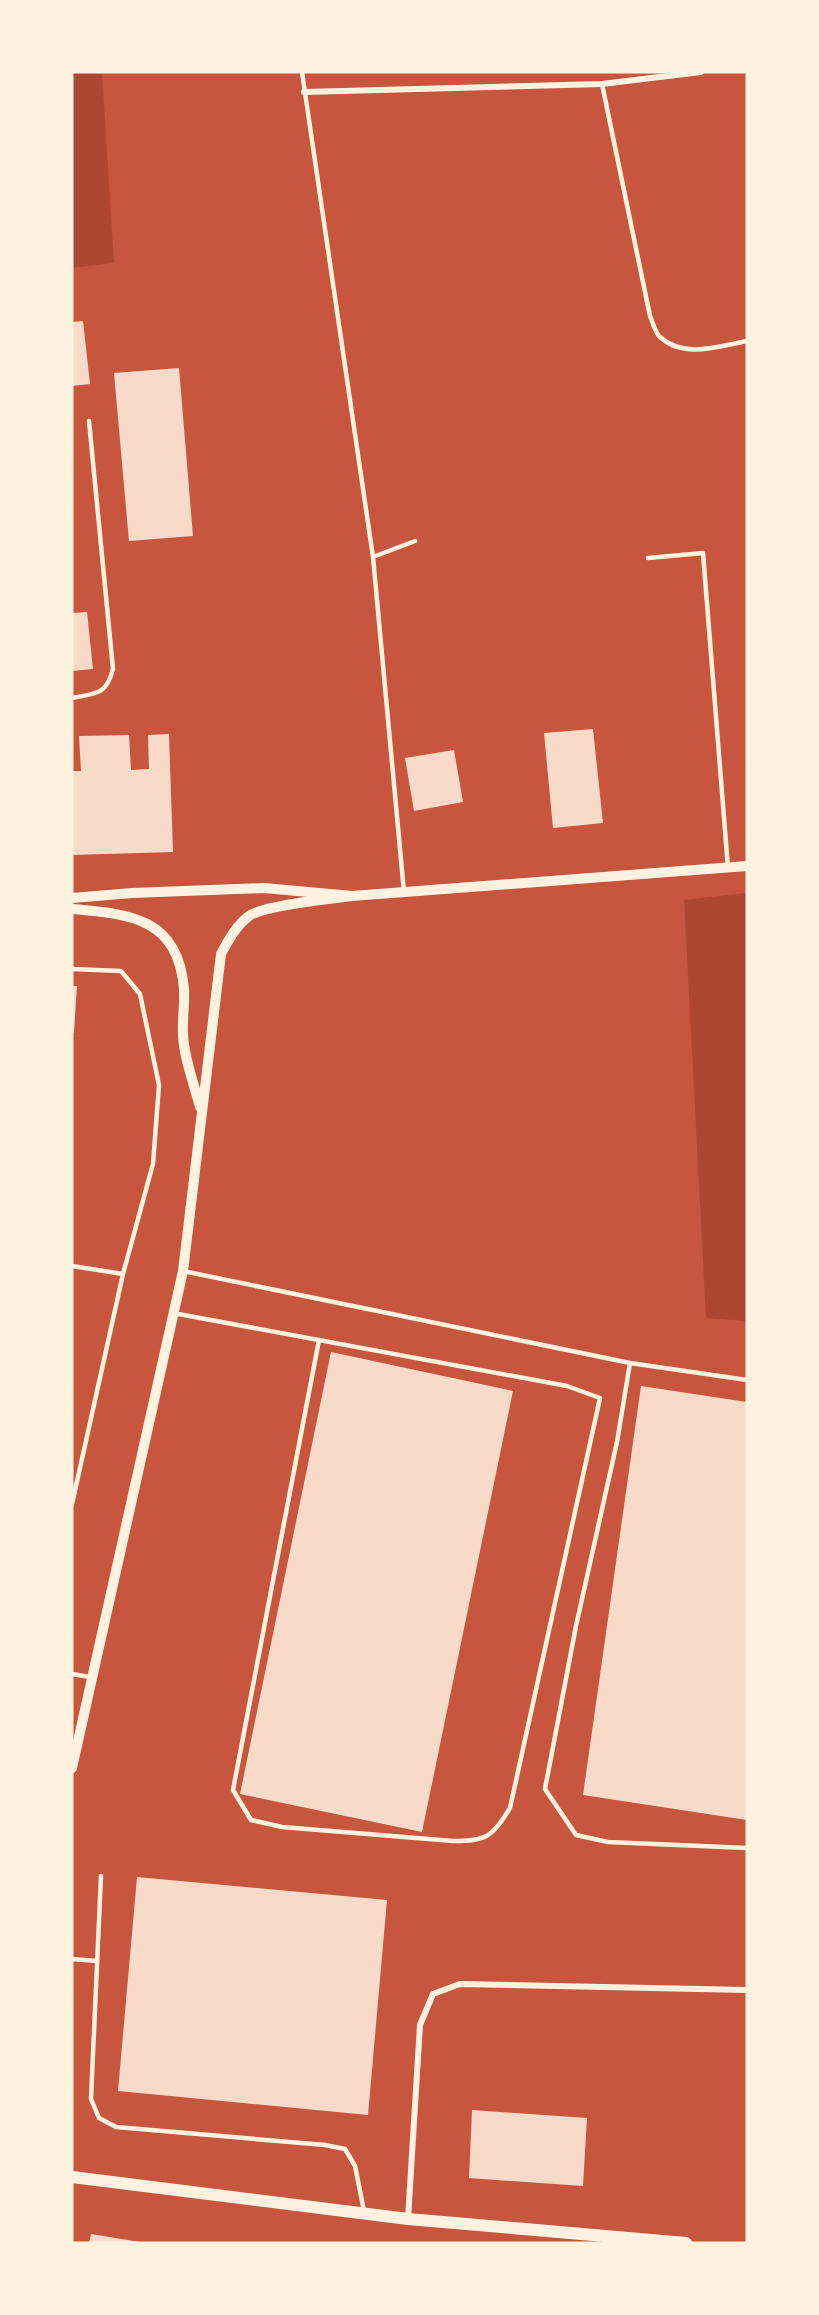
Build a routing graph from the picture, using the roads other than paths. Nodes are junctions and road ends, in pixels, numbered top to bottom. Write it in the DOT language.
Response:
graph roads {
  1 [pos="302,72"];
  2 [pos="701,72"];
  3 [pos="602,84"];
  4 [pos="304,92"];
  5 [pos="747,341"];
  6 [pos="89,421"];
  7 [pos="415,541"];
  8 [pos="373,557"];
  9 [pos="648,558"];
  10 [pos="72,698"];
  11 [pos="747,866"];
  12 [pos="728,868"];
  13 [pos="404,892"];
  14 [pos="352,896"];
  15 [pos="72,898"];
  16 [pos="72,909"];
  17 [pos="72,969"];
  18 [pos="201,1113"];
  19 [pos="72,1266"];
  20 [pos="183,1271"];
  21 [pos="123,1274"];
  22 [pos="173,1313"];
  23 [pos="319,1340"];
  24 [pos="630,1363"];
  25 [pos="747,1380"];
  26 [pos="72,1504"];
  27 [pos="72,1674"];
  28 [pos="93,1678"];
  29 [pos="72,1768"];
  30 [pos="747,1848"];
  31 [pos="101,1876"];
  32 [pos="72,1959"];
  33 [pos="97,1961"];
  34 [pos="747,1990"];
  35 [pos="72,2177"];
  36 [pos="364,2213"];
  37 [pos="408,2219"];
  38 [pos="686,2243"];
  1 -- 4 [label="lane"];
  2 -- 3 [label="street"];
  3 -- 4 [label="street"];
  3 -- 5 [label="lane"];
  4 -- 8 [label="lane"];
  6 -- 10 [label="lane"];
  7 -- 8 [label="lane"];
  8 -- 13 [label="lane"];
  9 -- 12 [label="lane"];
  11 -- 12 [label="street"];
  12 -- 13 [label="street"];
  13 -- 14 [label="street"];
  14 -- 15 [label="street"];
  14 -- 18 [label="street"];
  16 -- 18 [label="street"];
  17 -- 21 [label="lane"];
  18 -- 20 [label="street"];
  19 -- 21 [label="lane"];
  20 -- 22 [label="street"];
  20 -- 24 [label="lane"];
  21 -- 26 [label="lane"];
  22 -- 23 [label="lane"];
  22 -- 28 [label="street"];
  23 -- 23 [label="lane"];
  24 -- 25 [label="lane"];
  24 -- 30 [label="lane"];
  27 -- 28 [label="lane"];
  28 -- 29 [label="street"];
  31 -- 33 [label="lane"];
  32 -- 33 [label="lane"];
  33 -- 36 [label="lane"];
  34 -- 37 [label="street"];
  35 -- 36 [label="main road"];
  36 -- 37 [label="main road"];
  37 -- 38 [label="main road"];
}
